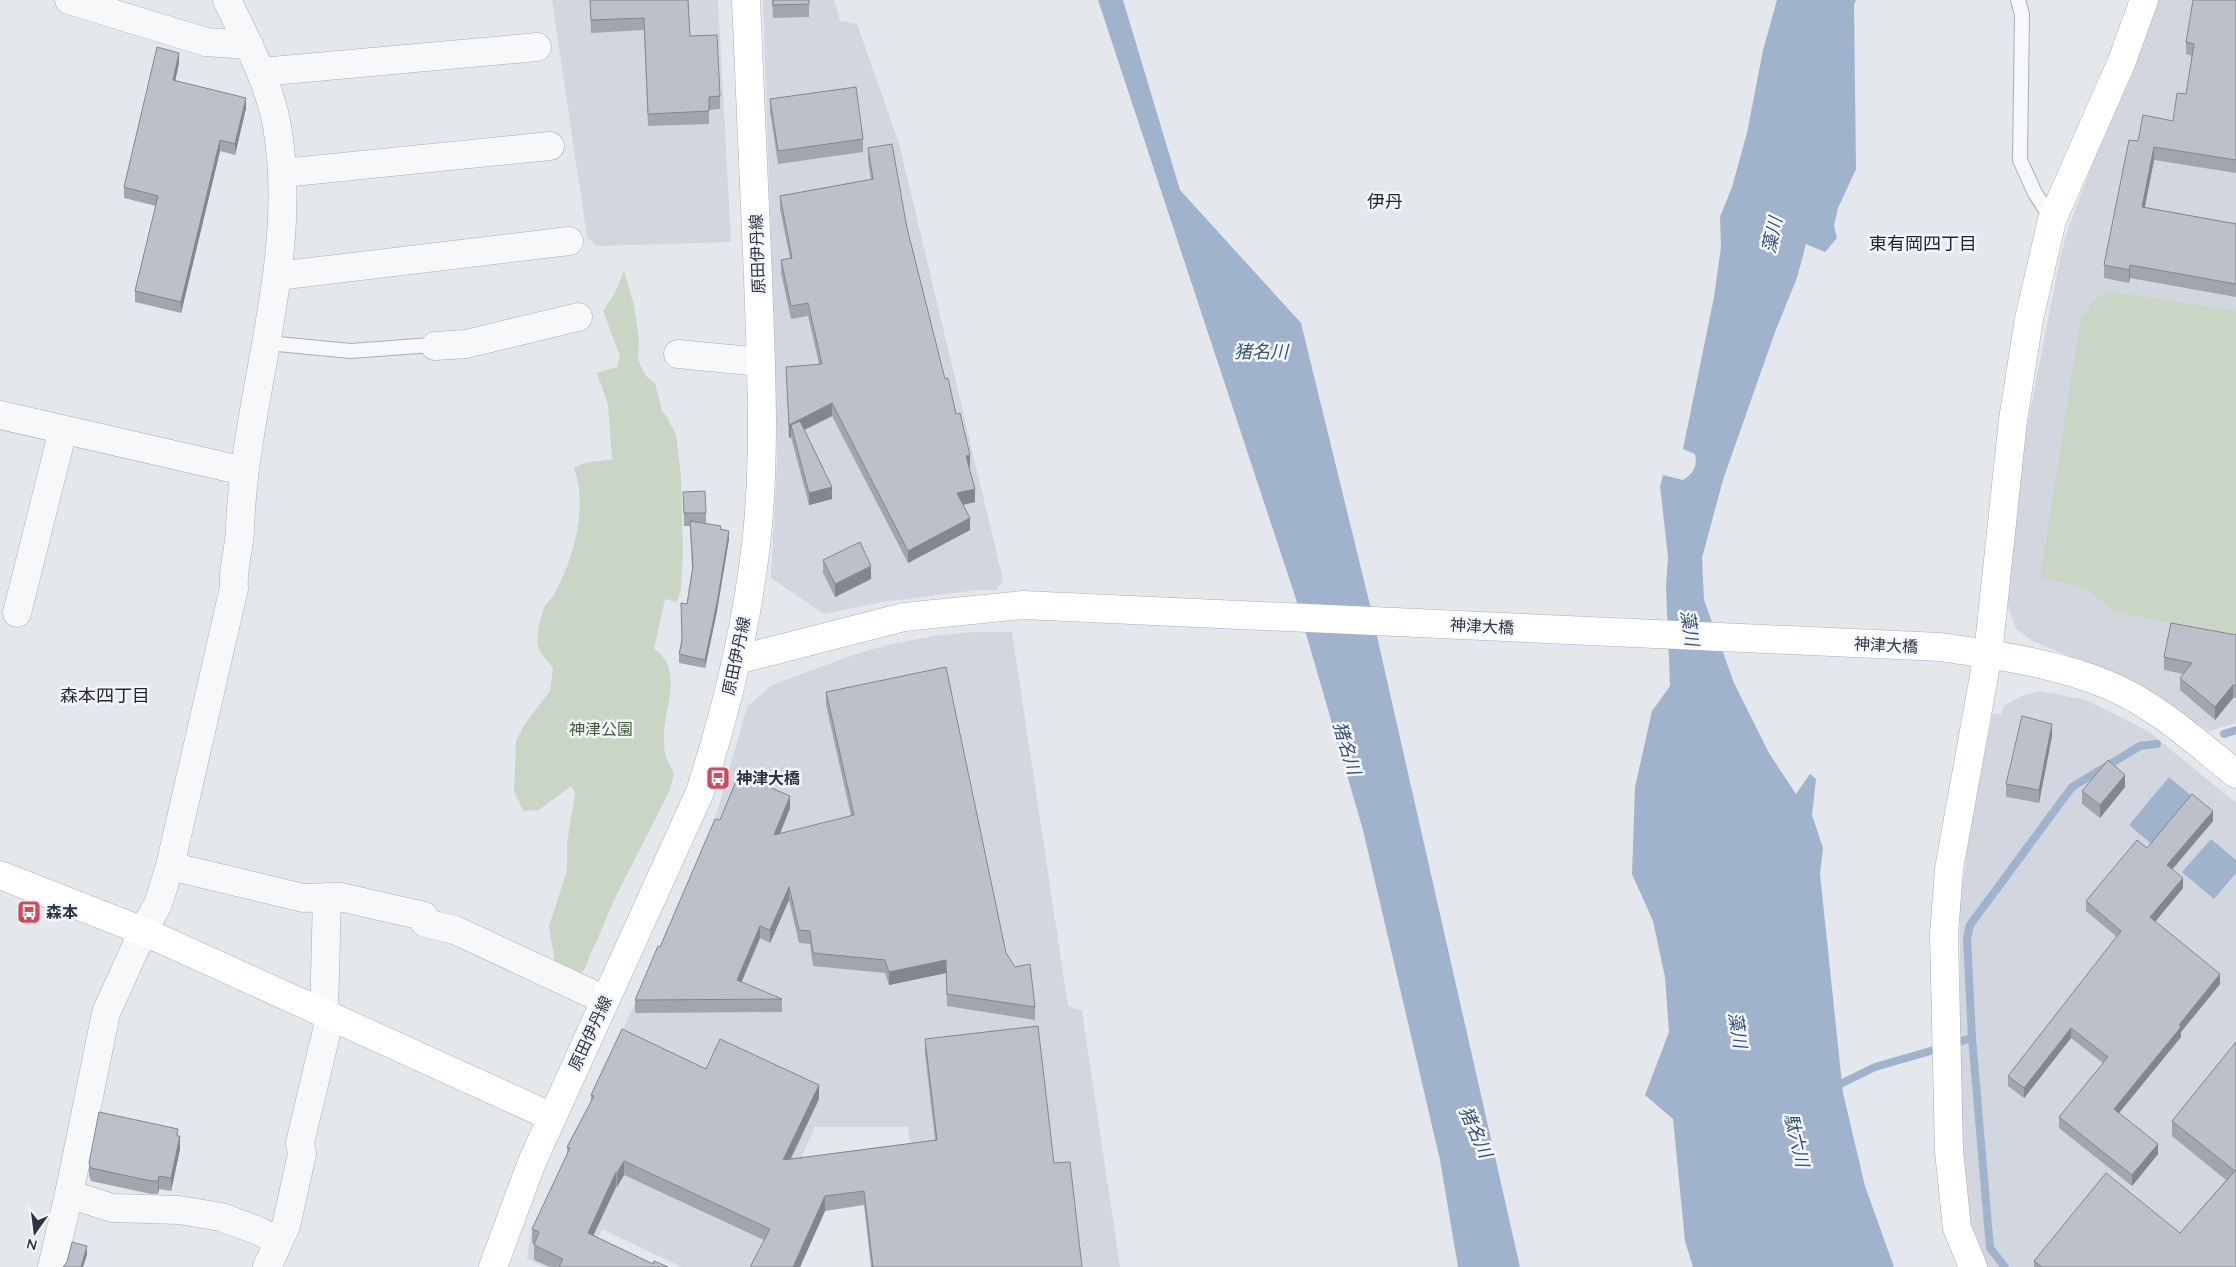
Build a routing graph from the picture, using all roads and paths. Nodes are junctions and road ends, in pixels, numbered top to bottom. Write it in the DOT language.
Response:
graph roads {
  1 [pos="69,0"];
  2 [pos="227,0"];
  3 [pos="746,0"];
  4 [pos="2018,0"];
  5 [pos="2144,0"];
  6 [pos="249,45"];
  7 [pos="538,47"];
  8 [pos="261,72"];
  9 [pos="550,146"];
  10 [pos="283,173"];
  11 [pos="2052,220"];
  12 [pos="569,241"];
  13 [pos="277,276"];
  14 [pos="578,317"];
  15 [pos="266,343"];
  16 [pos="435,346"];
  17 [pos="678,354"];
  18 [pos="761,362"];
  19 [pos="0,416"];
  20 [pos="63,430"];
  21 [pos="244,471"];
  22 [pos="18,613"];
  23 [pos="1988,654"];
  24 [pos="737,660"];
  25 [pos="2236,774"];
  26 [pos="170,866"];
  27 [pos="0,875"];
  28 [pos="327,897"];
  29 [pos="143,931"];
  30 [pos="605,1000"];
  31 [pos="327,1016"];
  32 [pos="552,1117"];
  33 [pos="69,1194"];
  34 [pos="278,1242"];
  35 [pos="52,1267"];
  36 [pos="267,1267"];
  37 [pos="493,1267"];
  38 [pos="1973,1267"];
  1 -- 6 [label="street"];
  2 -- 6 [label="street"];
  3 -- 18 [label="street, 原田伊丹線"];
  4 -- 11 [label="lane"];
  5 -- 11 [label="street"];
  6 -- 8 [label="street"];
  7 -- 8 [label="street"];
  8 -- 10 [label="street"];
  9 -- 10 [label="street"];
  10 -- 13 [label="street"];
  11 -- 23 [label="street"];
  12 -- 13 [label="street"];
  13 -- 15 [label="street"];
  14 -- 16 [label="street"];
  15 -- 16 [label="lane"];
  15 -- 21 [label="street"];
  17 -- 18 [label="street"];
  18 -- 24 [label="street, 原田伊丹線"];
  19 -- 20 [label="street"];
  20 -- 21 [label="street"];
  20 -- 22 [label="street"];
  21 -- 26 [label="street"];
  23 -- 24 [label="street, 神津大橋"];
  23 -- 25 [label="street, 神津大橋"];
  23 -- 38 [label="street"];
  24 -- 30 [label="street, 原田伊丹線"];
  26 -- 28 [label="street"];
  26 -- 29 [label="street"];
  27 -- 29 [label="street"];
  28 -- 30 [label="street"];
  28 -- 31 [label="street"];
  29 -- 31 [label="street"];
  29 -- 33 [label="street"];
  30 -- 32 [label="street, 原田伊丹線"];
  31 -- 32 [label="street"];
  31 -- 34 [label="street"];
  32 -- 37 [label="street, 原田伊丹線"];
  33 -- 34 [label="street"];
  33 -- 35 [label="street"];
  34 -- 36 [label="street"];
}
